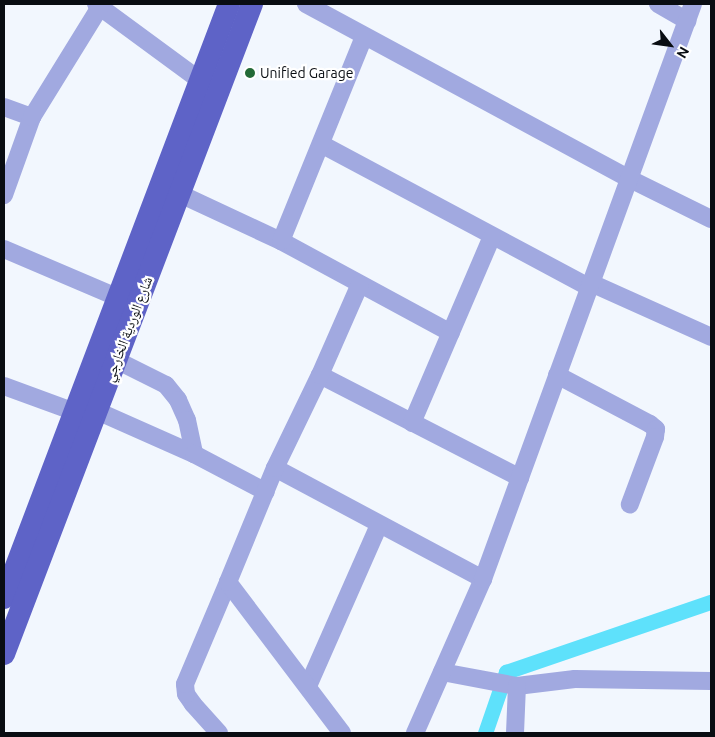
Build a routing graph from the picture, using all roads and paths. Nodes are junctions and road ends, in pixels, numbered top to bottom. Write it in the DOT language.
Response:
graph roads {
  1 [pos="229,4"];
  2 [pos="252,4"];
  3 [pos="306,4"];
  4 [pos="658,4"];
  5 [pos="693,4"];
  6 [pos="98,5"];
  7 [pos="687,22"];
  8 [pos="364,37"];
  9 [pos="201,81"];
  10 [pos="4,107"];
  11 [pos="32,117"];
  12 [pos="321,144"];
  13 [pos="630,179"];
  14 [pos="180,194"];
  15 [pos="4,195"];
  16 [pos="711,219"];
  17 [pos="492,236"];
  18 [pos="280,241"];
  19 [pos="4,249"];
  20 [pos="360,284"];
  21 [pos="590,285"];
  22 [pos="119,298"];
  23 [pos="451,333"];
  24 [pos="711,337"];
  25 [pos="116,360"];
  26 [pos="320,375"];
  27 [pos="557,375"];
  28 [pos="4,386"];
  29 [pos="86,412"];
  30 [pos="412,423"];
  31 [pos="194,454"];
  32 [pos="275,468"];
  33 [pos="520,478"];
  34 [pos="266,492"];
  35 [pos="630,504"];
  36 [pos="379,525"];
  37 [pos="40,531"];
  38 [pos="483,579"];
  39 [pos="228,582"];
  40 [pos="4,598"];
  41 [pos="4,654"];
  42 [pos="442,672"];
  43 [pos="711,681"];
  44 [pos="308,686"];
  45 [pos="517,686"];
  46 [pos="219,733"];
  47 [pos="342,733"];
  48 [pos="415,733"];
  49 [pos="515,733"];
  1 -- 9 [label="main road, شارع الوردية الخارجي"];
  2 -- 14 [label="main road, شارع الوردية الخارجي"];
  3 -- 8 [label="street"];
  4 -- 7 [label="street"];
  5 -- 7 [label="street"];
  6 -- 9 [label="street"];
  6 -- 11 [label="street"];
  7 -- 13 [label="street"];
  8 -- 12 [label="street"];
  8 -- 13 [label="street"];
  9 -- 22 [label="main road, شارع الوردية الخارجي"];
  10 -- 11 [label="street"];
  11 -- 15 [label="street"];
  12 -- 17 [label="street"];
  12 -- 18 [label="street"];
  13 -- 16 [label="street"];
  13 -- 21 [label="street"];
  14 -- 18 [label="street"];
  14 -- 25 [label="main road, شارع الوردية الخارجي"];
  17 -- 21 [label="street"];
  17 -- 23 [label="street"];
  18 -- 20 [label="street"];
  19 -- 22 [label="street"];
  20 -- 23 [label="street"];
  20 -- 26 [label="street"];
  21 -- 24 [label="street"];
  21 -- 27 [label="street"];
  22 -- 29 [label="main road, شارع الوردية الخارجي"];
  23 -- 30 [label="street"];
  25 -- 29 [label="main road, شارع الوردية الخارجي"];
  25 -- 31 [label="street"];
  26 -- 30 [label="street"];
  26 -- 32 [label="street"];
  27 -- 33 [label="street"];
  27 -- 35 [label="street"];
  28 -- 29 [label="street"];
  29 -- 31 [label="street"];
  29 -- 37 [label="main road, شارع الوردية الخارجي"];
  30 -- 33 [label="street"];
  31 -- 34 [label="street"];
  32 -- 34 [label="street"];
  32 -- 36 [label="street"];
  33 -- 38 [label="street"];
  34 -- 39 [label="street"];
  36 -- 38 [label="street"];
  36 -- 44 [label="street"];
  37 -- 40 [label="main road, شارع الوردية الخارجي"];
  37 -- 41 [label="main road, شارع الوردية الخارجي"];
  38 -- 42 [label="street"];
  39 -- 44 [label="street"];
  39 -- 46 [label="street"];
  42 -- 45 [label="street"];
  42 -- 48 [label="street"];
  43 -- 45 [label="street"];
  44 -- 47 [label="street"];
  45 -- 49 [label="street"];
}
